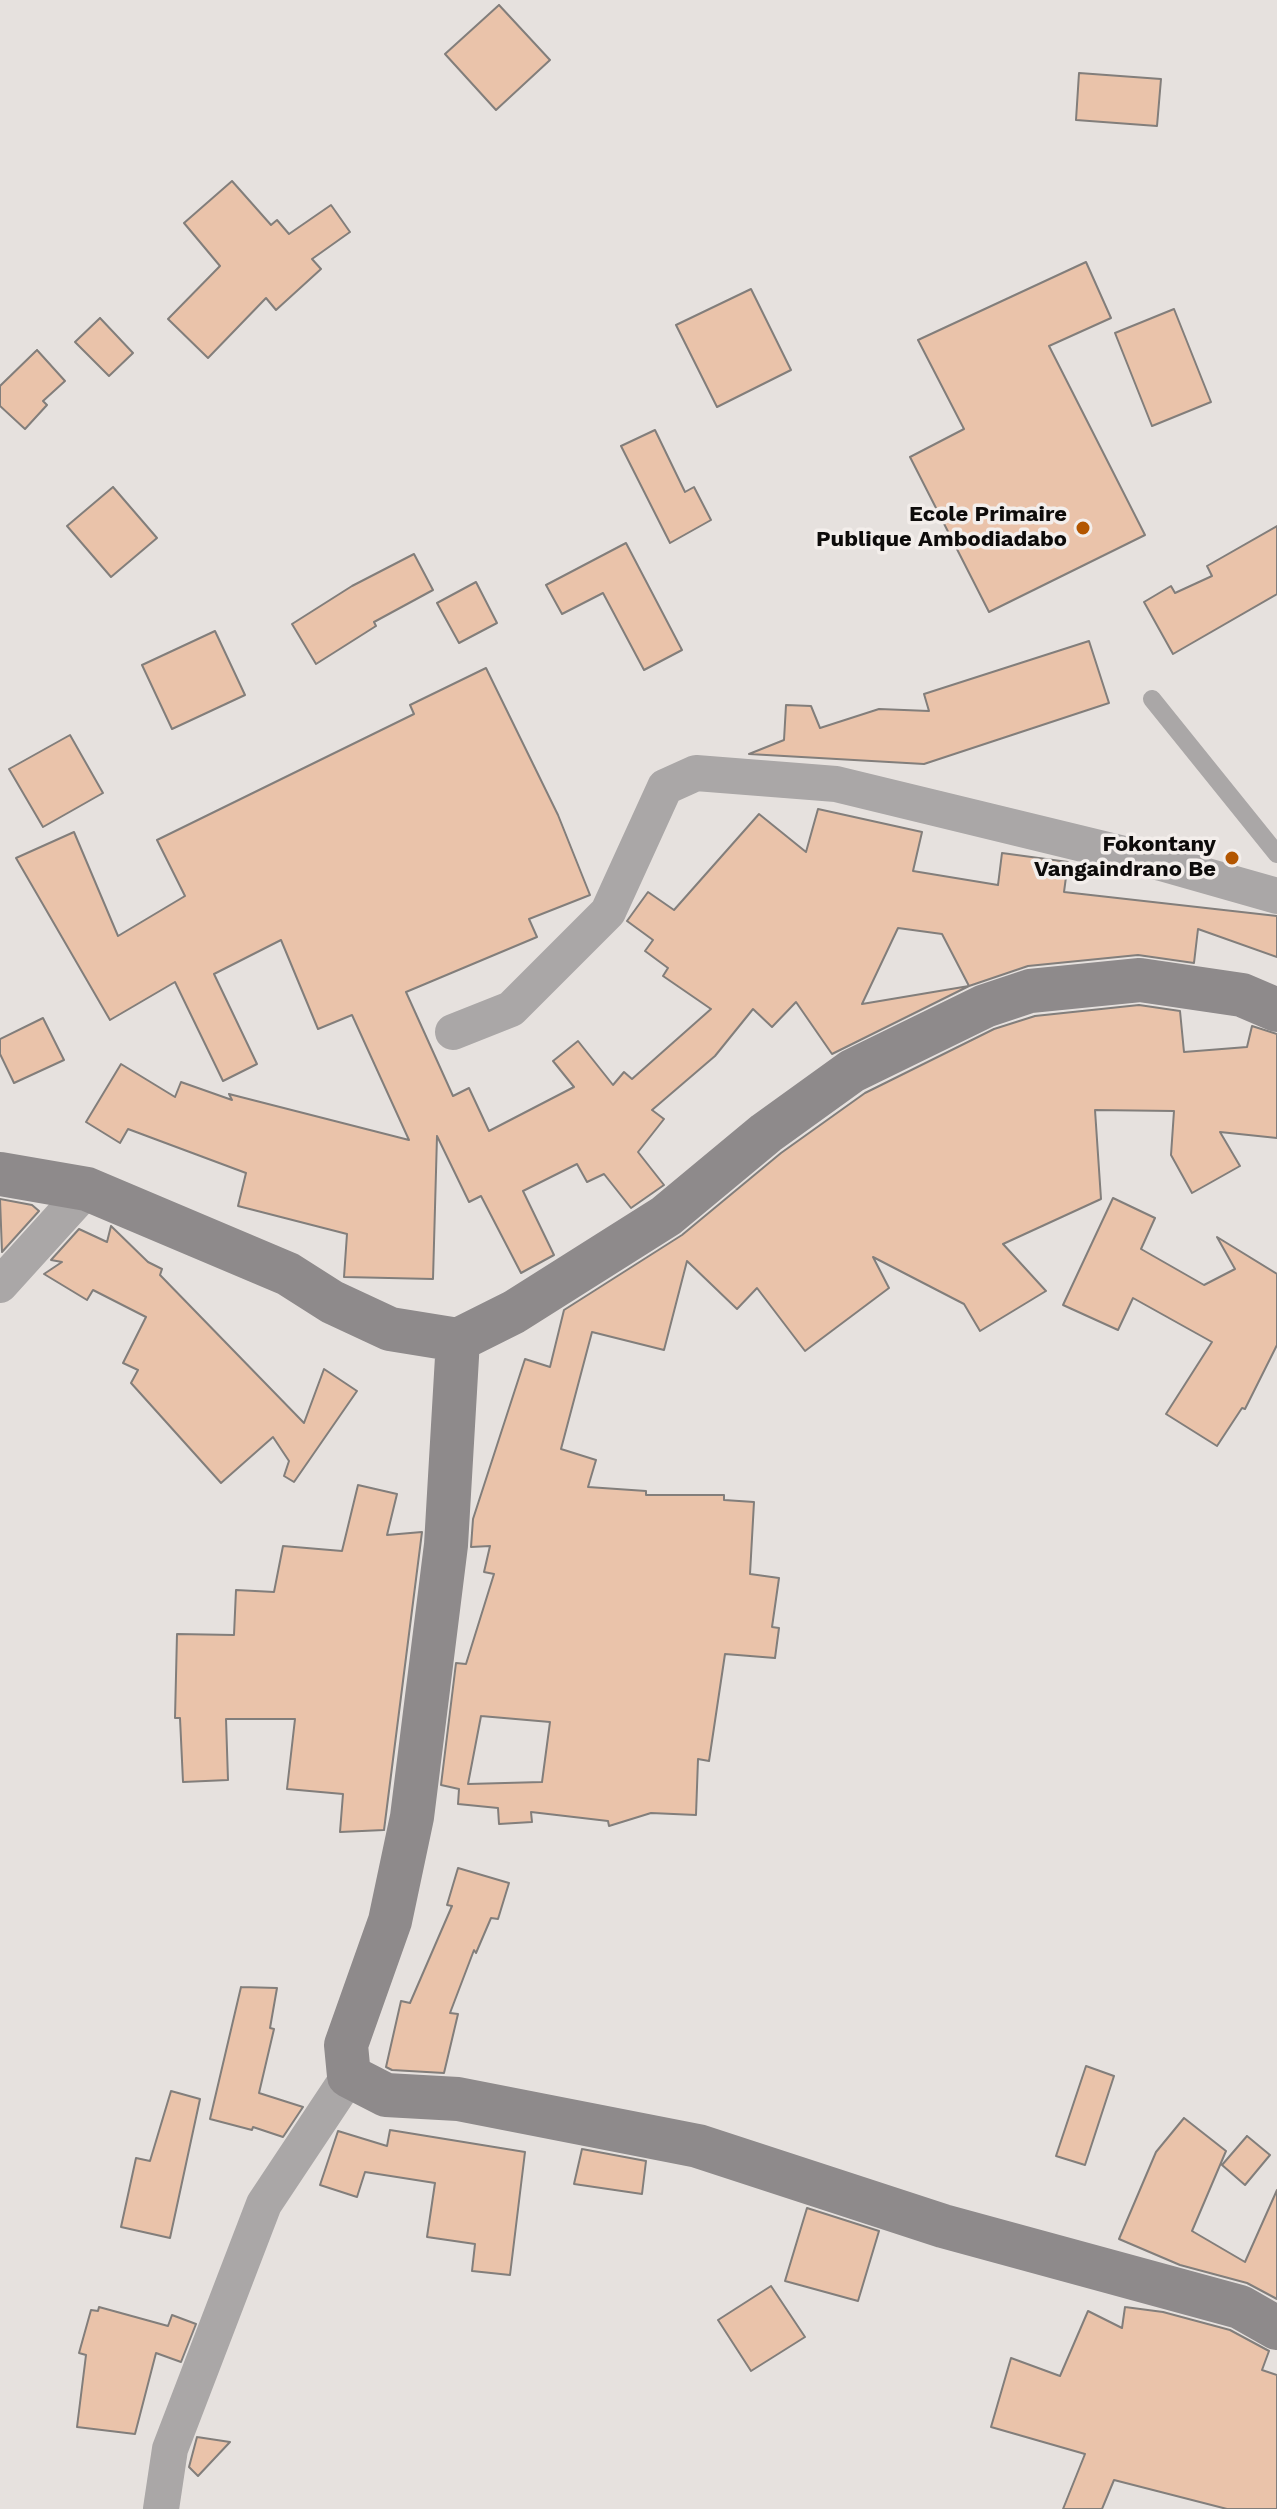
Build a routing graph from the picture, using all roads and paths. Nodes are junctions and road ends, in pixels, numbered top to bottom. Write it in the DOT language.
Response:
graph roads {
  1 [pos="1152,699"];
  2 [pos="1277,854"];
  3 [pos="1277,896"];
  4 [pos="1277,1010"];
  5 [pos="453,1032"];
  6 [pos="0,1174"];
  7 [pos="87,1189"];
  8 [pos="0,1285"];
  9 [pos="458,1340"];
  10 [pos="349,2076"];
  11 [pos="1277,2328"];
  12 [pos="161,2509"];
  1 -- 2 [label="lane"];
  3 -- 5 [label="street"];
  4 -- 9 [label="street"];
  6 -- 7 [label="street"];
  7 -- 8 [label="street"];
  7 -- 9 [label="street"];
  9 -- 10 [label="street"];
  10 -- 11 [label="street"];
  10 -- 12 [label="street"];
}
